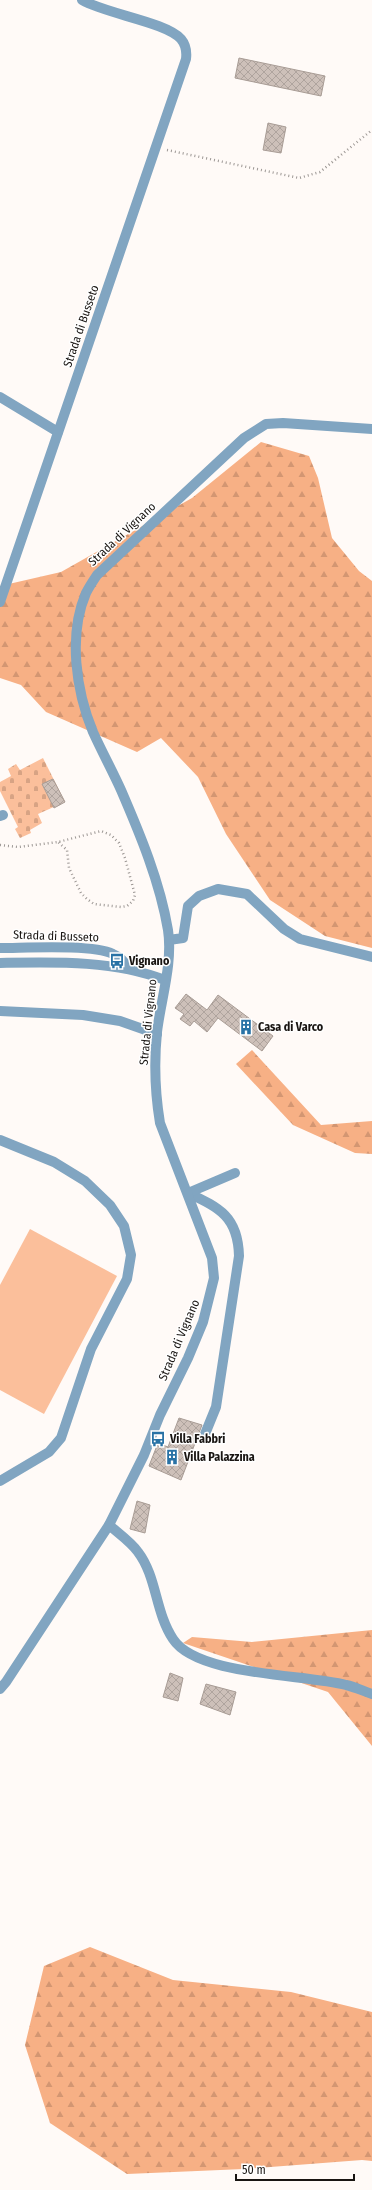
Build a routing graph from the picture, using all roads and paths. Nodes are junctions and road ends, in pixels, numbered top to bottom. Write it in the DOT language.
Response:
graph roads {
  1 [pos="82,0"];
  2 [pos="372,130"];
  3 [pos="157,148"];
  4 [pos="0,397"];
  5 [pos="372,429"];
  6 [pos="58,432"];
  7 [pos="0,602"];
  8 [pos="58,842"];
  9 [pos="0,845"];
  10 [pos="169,940"];
  11 [pos="0,948"];
  12 [pos="372,957"];
  13 [pos="0,963"];
  14 [pos="128,968"];
  15 [pos="165,980"];
  16 [pos="0,1011"];
  17 [pos="157,1034"];
  18 [pos="0,1140"];
  19 [pos="235,1173"];
  20 [pos="188,1193"];
  21 [pos="205,1434"];
  22 [pos="0,1481"];
  23 [pos="109,1525"];
  24 [pos="0,1689"];
  25 [pos="372,1694"];
  1 -- 3 [label="street, Strada di Busseto"];
  2 -- 3 [label="path"];
  3 -- 6 [label="street, Strada di Busseto"];
  4 -- 6 [label="street"];
  5 -- 10 [label="street, Strada di Vignano"];
  6 -- 7 [label="street, Strada di Busseto"];
  8 -- 8 [label="path"];
  8 -- 9 [label="path"];
  10 -- 12 [label="street"];
  10 -- 15 [label="street, Strada di Vignano"];
  11 -- 14 [label="street, Strada di Busseto"];
  13 -- 14 [label="street, Strada di Busseto"];
  14 -- 15 [label="street, Strada di Busseto"];
  15 -- 17 [label="street, Strada di Vignano"];
  16 -- 17 [label="street"];
  17 -- 20 [label="street, Strada di Vignano"];
  18 -- 22 [label="street"];
  19 -- 20 [label="street"];
  20 -- 21 [label="street"];
  20 -- 23 [label="street, Strada di Vignano"];
  23 -- 24 [label="street, Strada di Vignano"];
  23 -- 25 [label="street"];
}
